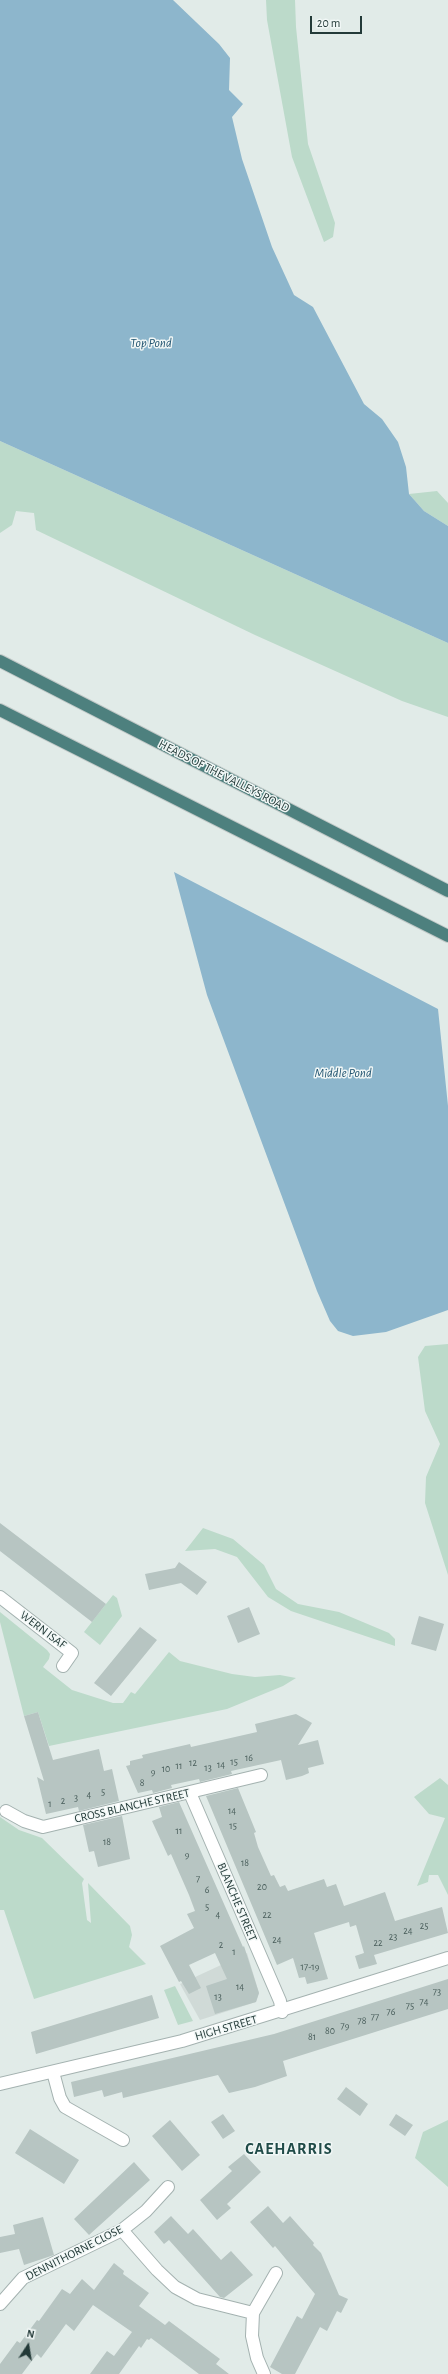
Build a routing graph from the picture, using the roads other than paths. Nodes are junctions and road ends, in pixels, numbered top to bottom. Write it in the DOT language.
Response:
graph roads {
  1 [pos="0,661"];
  2 [pos="0,710"];
  3 [pos="448,891"];
  4 [pos="448,936"];
  5 [pos="0,1597"];
  6 [pos="63,1666"];
  7 [pos="260,1775"];
  8 [pos="190,1793"];
  9 [pos="6,1811"];
  10 [pos="448,1958"];
  11 [pos="282,2012"];
  12 [pos="53,2072"];
  13 [pos="0,2084"];
  14 [pos="123,2140"];
  15 [pos="168,2187"];
  16 [pos="122,2230"];
  17 [pos="276,2274"];
  18 [pos="0,2304"];
  19 [pos="253,2313"];
  20 [pos="264,2374"];
  1 -- 3 [label="highway, HEADS OF THE VALLEYS ROAD"];
  2 -- 4 [label="highway"];
  5 -- 6 [label="street, WERN ISAF"];
  7 -- 8 [label="street, CROSS BLANCHE STREET"];
  8 -- 9 [label="street, CROSS BLANCHE STREET"];
  8 -- 11 [label="street, BLANCHE STREET"];
  10 -- 11 [label="street, HIGH STREET"];
  11 -- 12 [label="street, HIGH STREET"];
  12 -- 13 [label="street, HIGH STREET"];
  12 -- 14 [label="street"];
  15 -- 16 [label="street, DENNITHORNE CLOSE"];
  16 -- 18 [label="street, DENNITHORNE CLOSE"];
  16 -- 19 [label="street"];
  17 -- 19 [label="street"];
  19 -- 20 [label="street"];
}
